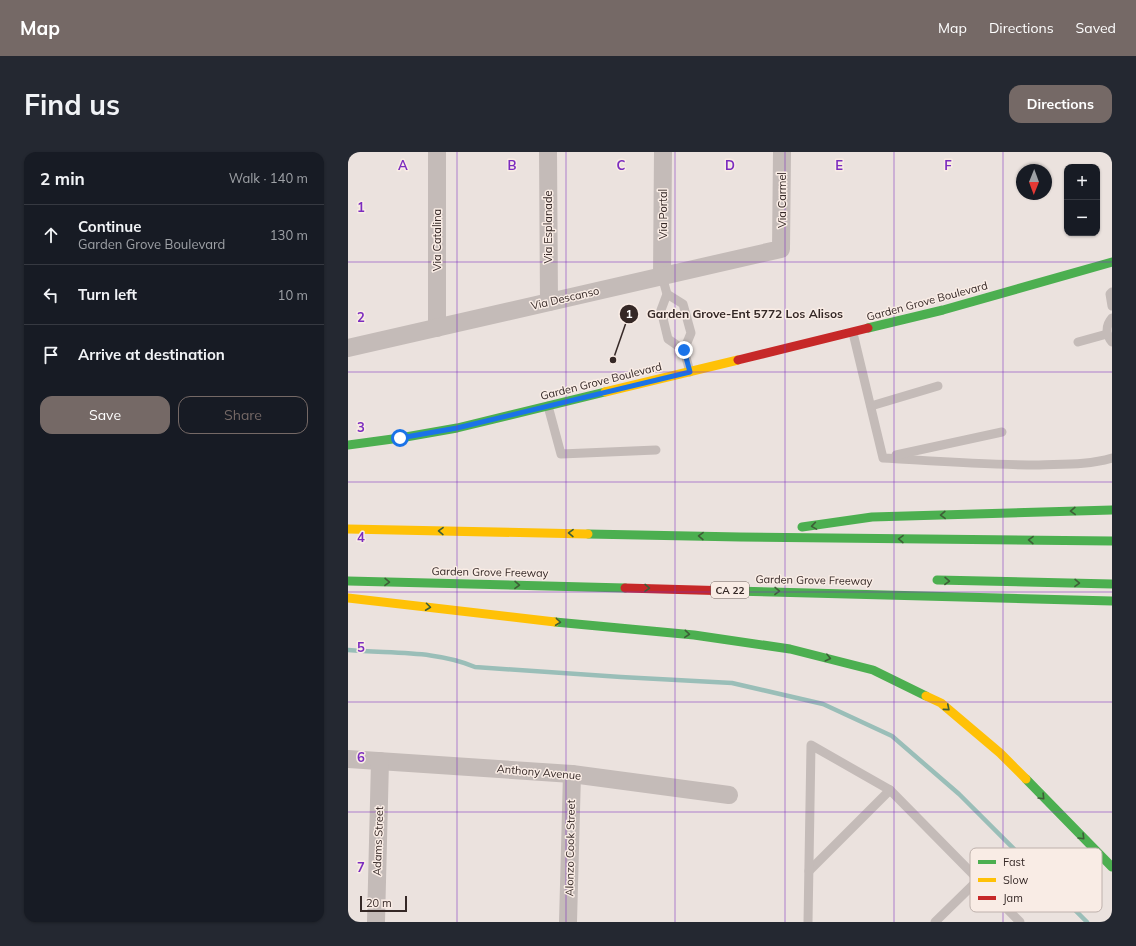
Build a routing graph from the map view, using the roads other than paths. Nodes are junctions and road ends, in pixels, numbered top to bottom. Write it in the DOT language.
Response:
graph roads {
  1 [pos="437,152"];
  2 [pos="548,152"];
  3 [pos="664,152"];
  4 [pos="782,152"];
  5 [pos="781,249"];
  6 [pos="1112,265"];
  7 [pos="662,276"];
  8 [pos="1112,292"];
  9 [pos="667,294"];
  10 [pos="549,302"];
  11 [pos="1112,306"];
  12 [pos="1112,318"];
  13 [pos="437,328"];
  14 [pos="853,333"];
  15 [pos="1107,334"];
  16 [pos="1078,342"];
  17 [pos="1112,342"];
  18 [pos="348,348"];
  19 [pos="684,350"];
  20 [pos="690,372"];
  21 [pos="938,386"];
  22 [pos="548,406"];
  23 [pos="871,406"];
  24 [pos="1002,432"];
  25 [pos="348,445"];
  26 [pos="656,450"];
  27 [pos="883,458"];
  28 [pos="1112,458"];
  29 [pos="1112,510"];
  30 [pos="348,529"];
  31 [pos="740,537"];
  32 [pos="1112,541"];
  33 [pos="930,580"];
  34 [pos="348,581"];
  35 [pos="1112,584"];
  36 [pos="348,598"];
  37 [pos="1112,601"];
  38 [pos="348,758"];
  39 [pos="380,761"];
  40 [pos="572,774"];
  41 [pos="890,790"];
  42 [pos="730,795"];
  43 [pos="1093,848"];
  44 [pos="1102,857"];
  45 [pos="1112,867"];
  46 [pos="809,871"];
  47 [pos="970,872"];
  48 [pos="970,888"];
  49 [pos="1010,912"];
  50 [pos="376,922"];
  51 [pos="568,922"];
  52 [pos="808,922"];
  53 [pos="935,922"];
  54 [pos="1020,922"];
  1 -- 13 [label="street, Via Catalina"];
  2 -- 10 [label="street, Via Esplanade"];
  3 -- 7 [label="street, Via Portal"];
  4 -- 5 [label="street, Via Carmel"];
  5 -- 7 [label="street, Via Descanso"];
  6 -- 14 [label="main road, Garden Grove Boulevard"];
  7 -- 9 [label="lane"];
  7 -- 10 [label="street, Via Descanso"];
  8 -- 11 [label="lane"];
  9 -- 19 [label="lane"];
  9 -- 19 [label="lane"];
  10 -- 13 [label="street, Via Descanso"];
  12 -- 15 [label="lane"];
  13 -- 18 [label="street, Via Descanso"];
  14 -- 20 [label="main road, Garden Grove Boulevard"];
  14 -- 23 [label="lane"];
  15 -- 16 [label="lane"];
  15 -- 17 [label="lane"];
  19 -- 20 [label="lane"];
  20 -- 22 [label="main road, Garden Grove Boulevard"];
  21 -- 23 [label="lane"];
  22 -- 25 [label="main road, Garden Grove Boulevard"];
  22 -- 26 [label="lane"];
  23 -- 27 [label="lane"];
  24 -- 27 [label="lane"];
  27 -- 28 [label="lane"];
  29 -- 31 [label="main road, one-way"];
  31 -- 30 [label="main road, one-way"];
  32 -- 31 [label="main road, one-way"];
  33 -- 35 [label="main road, one-way"];
  34 -- 37 [label="main road, Garden Grove Freeway / CA 22, one-way"];
  36 -- 43 [label="main road, one-way"];
  38 -- 39 [label="street, Anthony Avenue"];
  39 -- 40 [label="street, Anthony Avenue"];
  39 -- 50 [label="street, Adams Street"];
  40 -- 42 [label="street, Anthony Avenue"];
  40 -- 51 [label="street, Alonzo Cook Street"];
  41 -- 46 [label="lane"];
  41 -- 46 [label="lane"];
  41 -- 47 [label="lane"];
  44 -- 45 [label="main road, one-way"];
  46 -- 52 [label="lane"];
  48 -- 53 [label="lane"];
  49 -- 54 [label="lane"];
}
